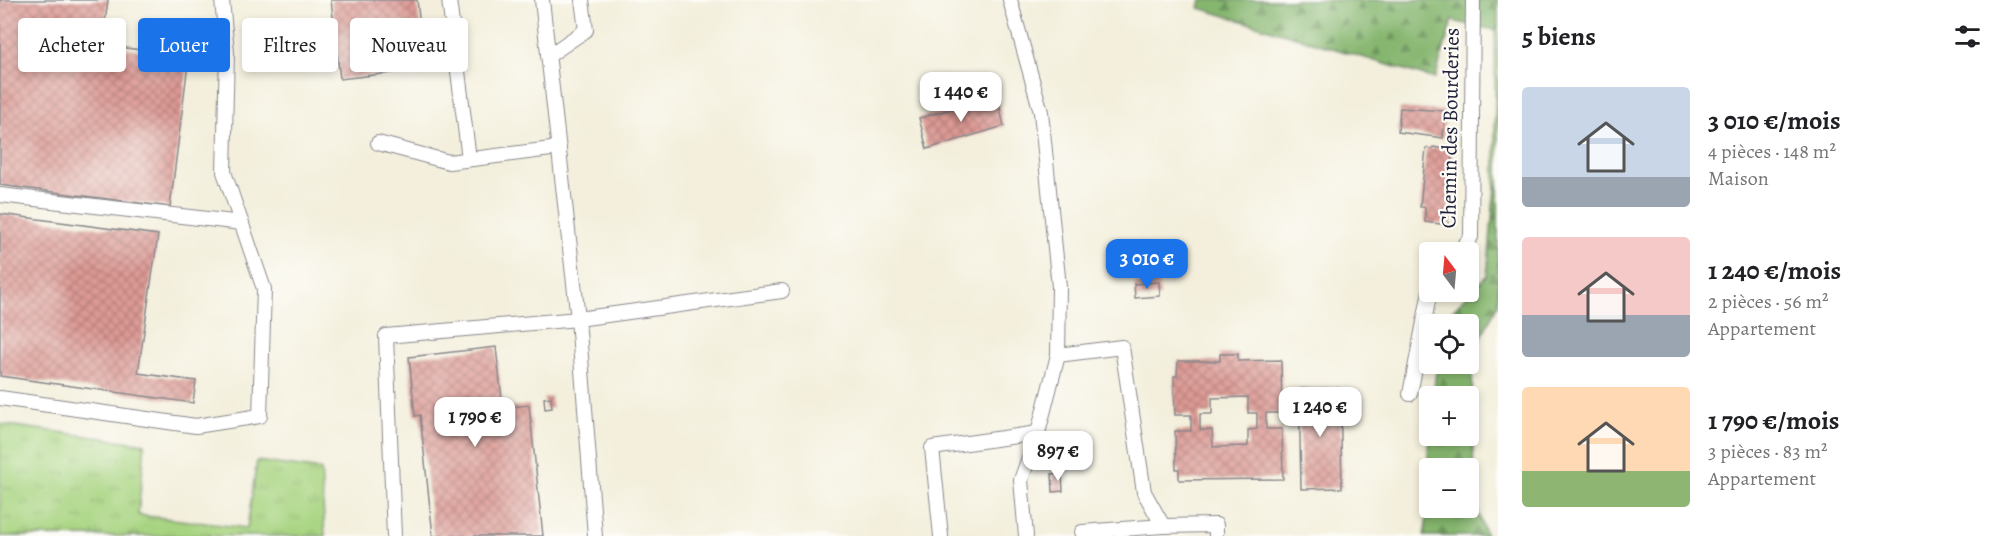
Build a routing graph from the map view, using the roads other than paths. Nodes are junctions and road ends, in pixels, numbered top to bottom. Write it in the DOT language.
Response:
graph roads {
  1 [pos="222,0"];
  2 [pos="449,0"];
  3 [pos="542,0"];
  4 [pos="582,0"];
  5 [pos="1010,0"];
  6 [pos="1473,0"];
  7 [pos="548,56"];
  8 [pos="378,143"];
  9 [pos="559,148"];
  10 [pos="469,159"];
  11 [pos="0,195"];
  12 [pos="242,223"];
  13 [pos="1467,242"];
  14 [pos="782,291"];
  15 [pos="1428,302"];
  16 [pos="578,319"];
  17 [pos="1058,355"];
  18 [pos="1410,394"];
  19 [pos="0,398"];
  20 [pos="1038,433"];
  21 [pos="1163,526"];
  22 [pos="1082,532"];
  23 [pos="394,536"];
  24 [pos="595,536"];
  25 [pos="941,536"];
  26 [pos="1026,536"];
  27 [pos="1216,536"];
  1 -- 12 [label="lane"];
  2 -- 10 [label="lane"];
  3 -- 7 [label="lane"];
  4 -- 7 [label="lane"];
  5 -- 17 [label="lane"];
  6 -- 13 [label="lane, Chemin des Bourderies"];
  7 -- 9 [label="lane"];
  8 -- 10 [label="lane"];
  9 -- 10 [label="lane"];
  9 -- 16 [label="lane"];
  11 -- 12 [label="lane"];
  12 -- 19 [label="lane"];
  14 -- 16 [label="lane"];
  15 -- 18 [label="lane"];
  16 -- 23 [label="lane"];
  16 -- 24 [label="lane"];
  17 -- 20 [label="lane"];
  17 -- 21 [label="lane"];
  20 -- 25 [label="lane"];
  20 -- 26 [label="lane"];
  21 -- 22 [label="lane"];
  21 -- 27 [label="lane"];
}
